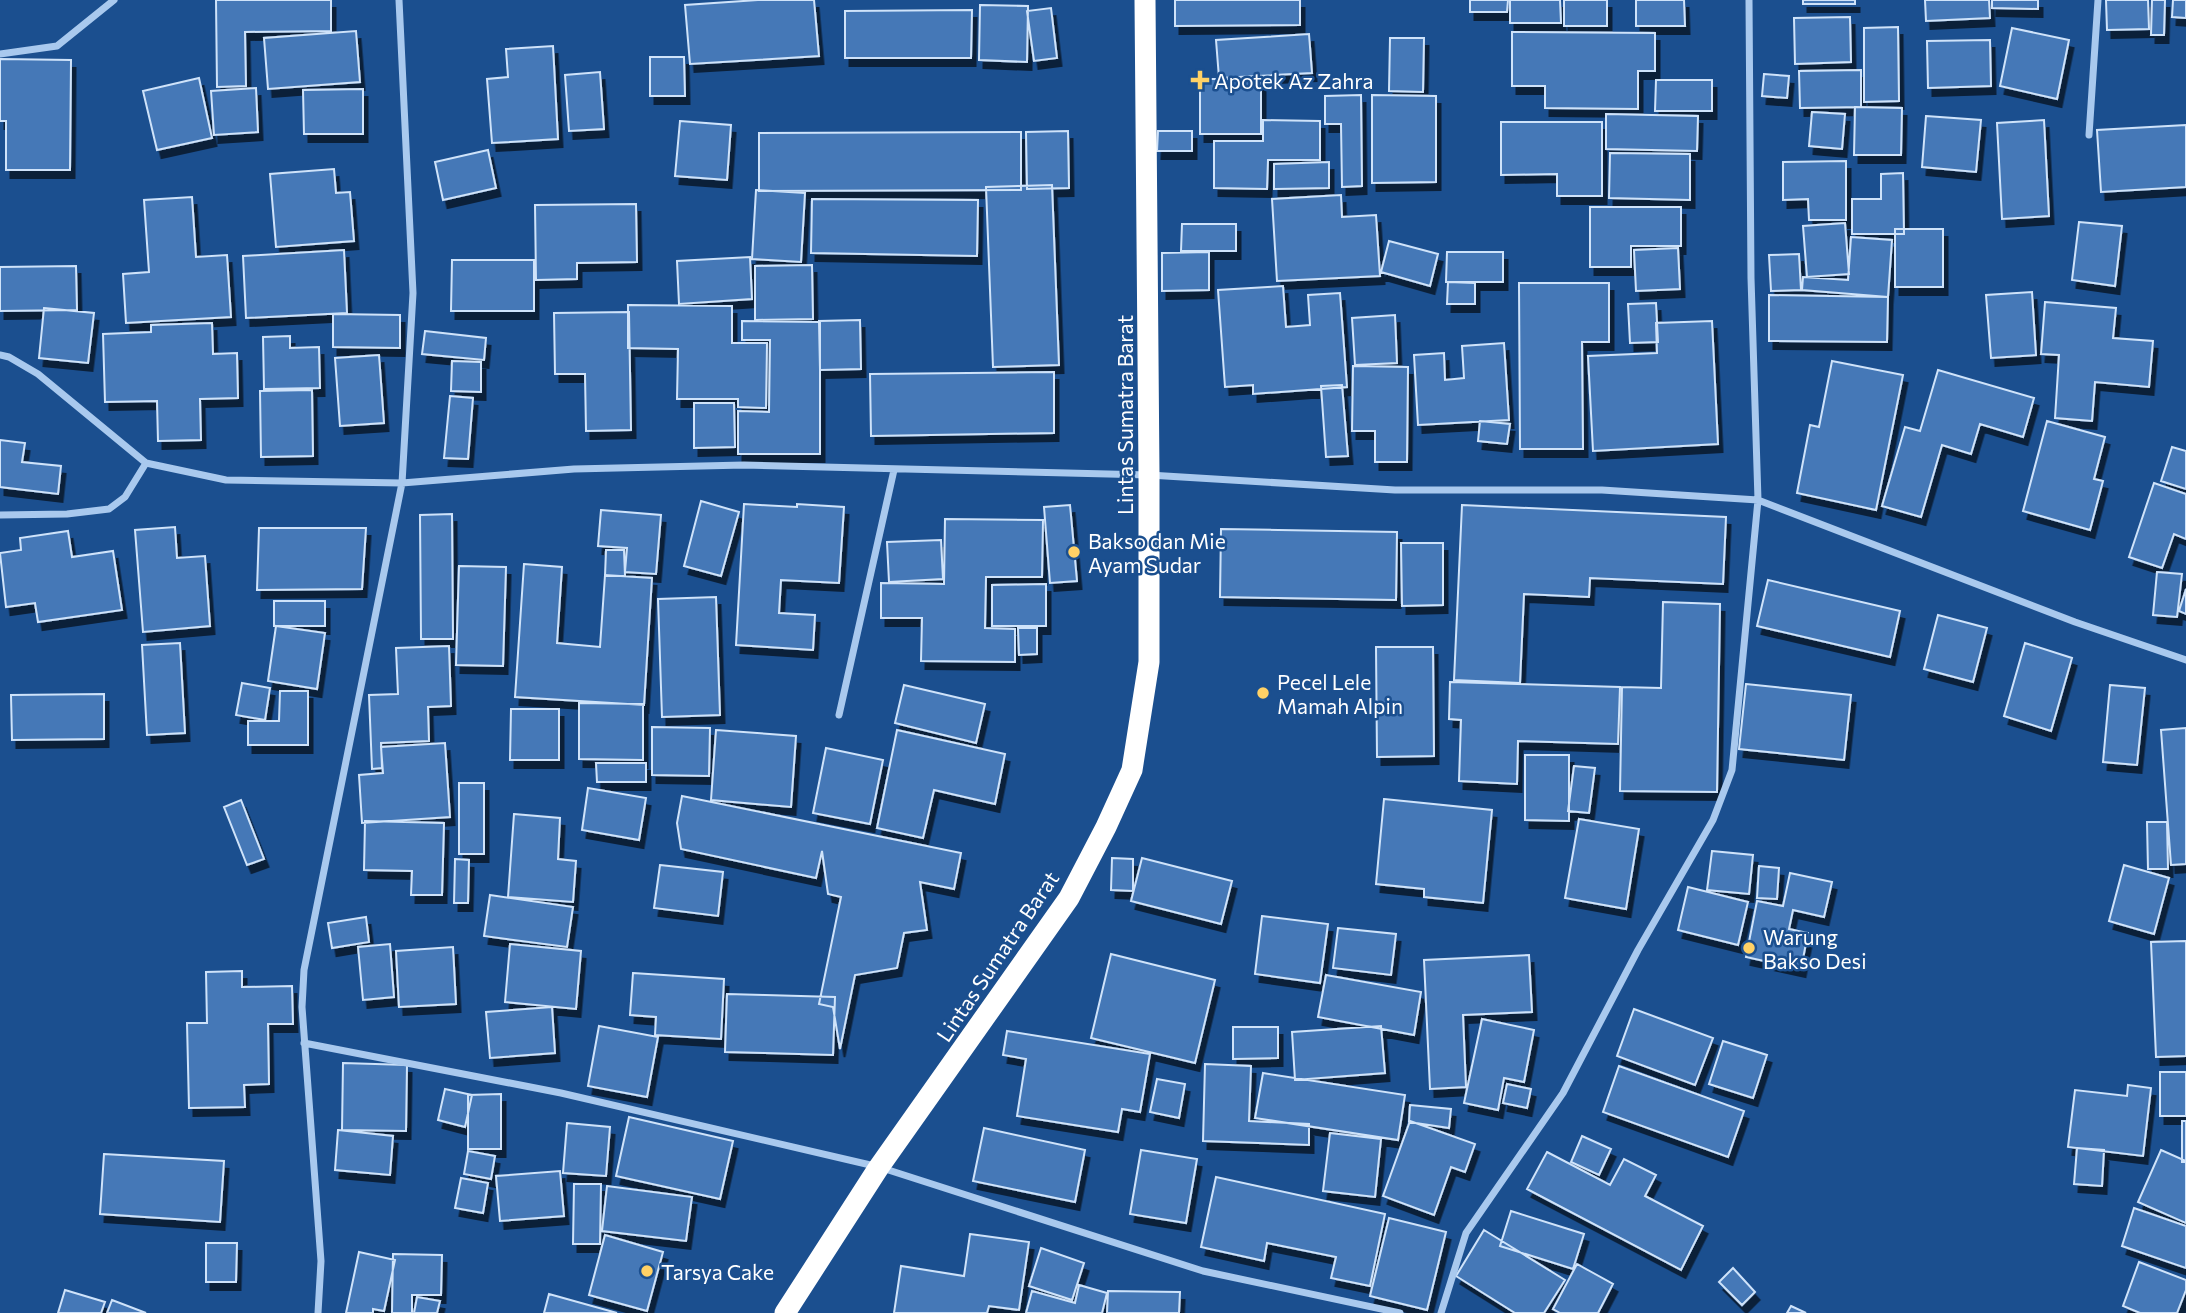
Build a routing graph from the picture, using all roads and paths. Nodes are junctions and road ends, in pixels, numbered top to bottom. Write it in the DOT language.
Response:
graph roads {
  1 [pos="114,0"];
  2 [pos="399,0"];
  3 [pos="1145,0"];
  4 [pos="1749,0"];
  5 [pos="2098,0"];
  6 [pos="0,54"];
  7 [pos="2089,135"];
  8 [pos="0,355"];
  9 [pos="146,463"];
  10 [pos="894,470"];
  11 [pos="1149,475"];
  12 [pos="402,483"];
  13 [pos="1758,500"];
  14 [pos="0,514"];
  15 [pos="2186,660"];
  16 [pos="839,715"];
  17 [pos="304,1043"];
  18 [pos="879,1167"];
  19 [pos="318,1313"];
  20 [pos="785,1313"];
  21 [pos="1400,1313"];
  22 [pos="1441,1313"];
  1 -- 6 [label="street"];
  2 -- 12 [label="street"];
  3 -- 11 [label="highway, Lintas Sumatra Barat"];
  4 -- 13 [label="street"];
  5 -- 7 [label="street"];
  8 -- 9 [label="street"];
  9 -- 12 [label="street"];
  9 -- 14 [label="street"];
  10 -- 11 [label="street"];
  10 -- 12 [label="street"];
  10 -- 16 [label="street"];
  11 -- 13 [label="street"];
  11 -- 18 [label="highway, Lintas Sumatra Barat"];
  12 -- 17 [label="street"];
  13 -- 15 [label="street"];
  13 -- 22 [label="street"];
  17 -- 18 [label="street"];
  17 -- 19 [label="street"];
  18 -- 20 [label="highway, Lintas Sumatra Barat"];
  18 -- 21 [label="street"];
}
